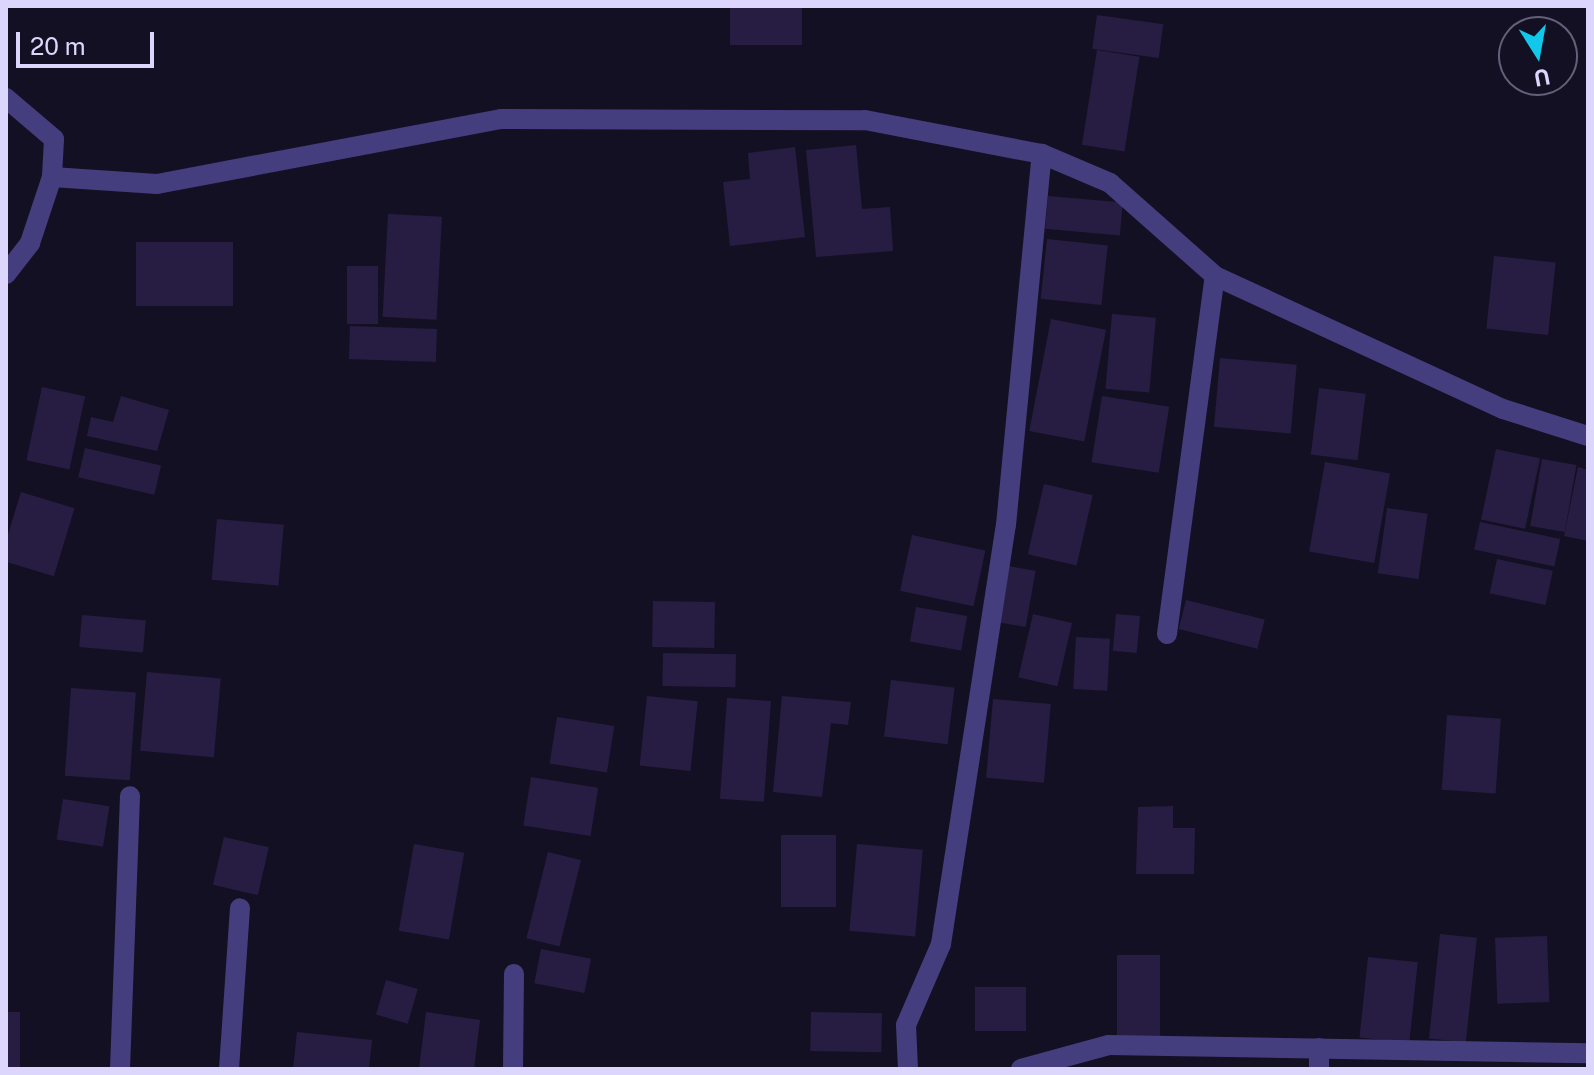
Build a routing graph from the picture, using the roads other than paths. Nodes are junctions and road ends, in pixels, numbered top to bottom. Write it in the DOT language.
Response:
graph roads {
  1 [pos="6,98"];
  2 [pos="1042,154"];
  3 [pos="52,177"];
  4 [pos="6,274"];
  5 [pos="1215,276"];
  6 [pos="1588,436"];
  7 [pos="1167,634"];
  8 [pos="130,796"];
  9 [pos="240,908"];
  10 [pos="514,974"];
  11 [pos="1588,1053"];
  12 [pos="1319,1059"];
  13 [pos="120,1069"];
  14 [pos="229,1069"];
  15 [pos="513,1069"];
  16 [pos="908,1069"];
  17 [pos="1021,1069"];
  1 -- 3 [label="street"];
  2 -- 3 [label="street"];
  2 -- 5 [label="street"];
  2 -- 16 [label="street"];
  3 -- 4 [label="street"];
  5 -- 6 [label="street"];
  5 -- 7 [label="street"];
  8 -- 13 [label="street"];
  9 -- 14 [label="street"];
  10 -- 15 [label="street"];
  11 -- 12 [label="street"];
  12 -- 17 [label="street"];
}
